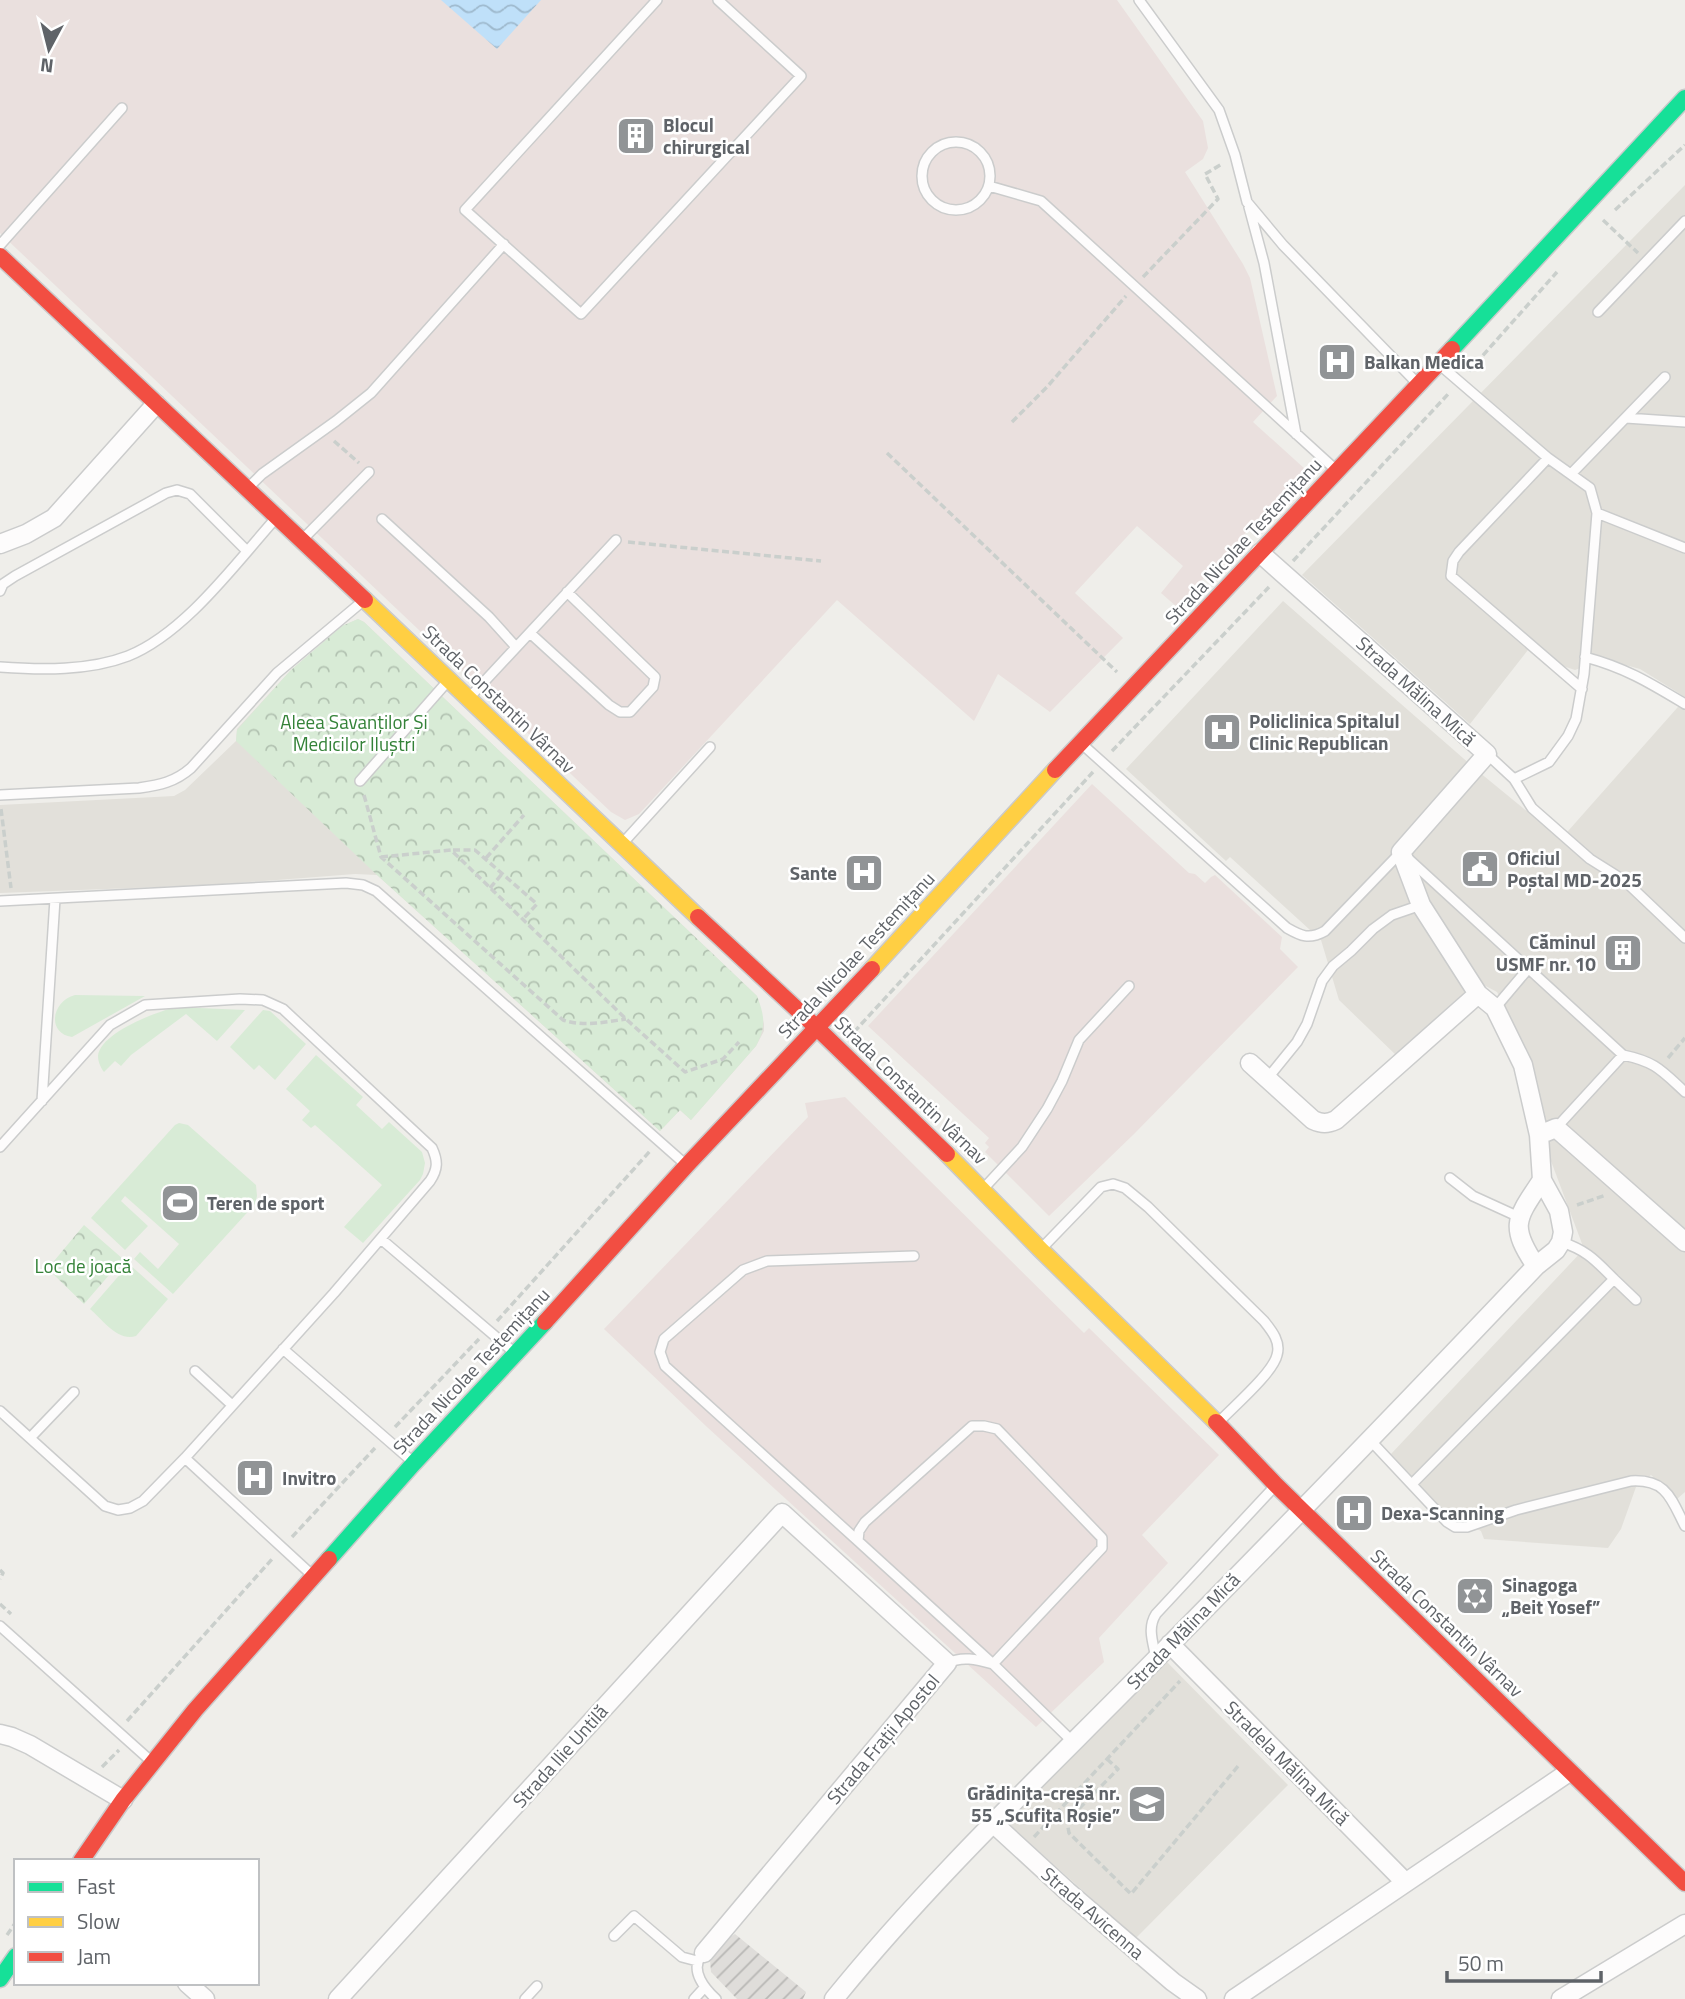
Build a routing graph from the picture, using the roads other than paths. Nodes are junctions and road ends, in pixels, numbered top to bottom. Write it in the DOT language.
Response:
graph roads {
  1 [pos="657,0"];
  2 [pos="718,0"];
  3 [pos="1139,0"];
  4 [pos="1685,98"];
  5 [pos="122,108"];
  6 [pos="989,186"];
  7 [pos="1247,202"];
  8 [pos="1685,221"];
  9 [pos="504,244"];
  10 [pos="0,245"];
  11 [pos="2,259"];
  12 [pos="1598,312"];
  13 [pos="1439,363"];
  14 [pos="1665,377"];
  15 [pos="1418,385"];
  16 [pos="156,404"];
  17 [pos="1626,418"];
  18 [pos="1685,422"];
  19 [pos="1296,434"];
  20 [pos="1548,458"];
  21 [pos="1337,471"];
  22 [pos="369,472"];
  23 [pos="1571,474"];
  24 [pos="248,488"];
  25 [pos="1597,513"];
  26 [pos="277,517"];
  27 [pos="382,519"];
  28 [pos="302,540"];
  29 [pos="616,540"];
  30 [pos="0,544"];
  31 [pos="1685,548"];
  32 [pos="246,550"];
  33 [pos="1260,553"];
  34 [pos="0,591"];
  35 [pos="567,592"];
  36 [pos="364,600"];
  37 [pos="530,633"];
  38 [pos="516,647"];
  39 [pos="1585,657"];
  40 [pos="0,667"];
  41 [pos="449,681"];
  42 [pos="1582,689"];
  43 [pos="468,699"];
  44 [pos="1685,704"];
  45 [pos="1082,743"];
  46 [pos="710,747"];
  47 [pos="1487,754"];
  48 [pos="1514,779"];
  49 [pos="360,781"];
  50 [pos="0,795"];
  51 [pos="621,845"];
  52 [pos="1401,852"];
  53 [pos="55,899"];
  54 [pos="0,901"];
  55 [pos="1421,905"];
  56 [pos="1685,938"];
  57 [pos="1528,969"];
  58 [pos="1129,986"];
  59 [pos="1478,994"];
  60 [pos="1496,1007"];
  61 [pos="817,1028"];
  62 [pos="1623,1055"];
  63 [pos="1250,1063"];
  64 [pos="1267,1079"];
  65 [pos="1685,1092"];
  66 [pos="42,1101"];
  67 [pos="1548,1131"];
  68 [pos="0,1147"];
  69 [pos="687,1165"];
  70 [pos="1450,1178"];
  71 [pos="1542,1180"];
  72 [pos="983,1189"];
  73 [pos="1519,1216"];
  74 [pos="382,1239"];
  75 [pos="1561,1242"];
  76 [pos="1685,1242"];
  77 [pos="1041,1250"];
  78 [pos="914,1256"];
  79 [pos="1536,1266"];
  80 [pos="1615,1279"];
  81 [pos="1636,1300"];
  82 [pos="283,1349"];
  83 [pos="516,1354"];
  84 [pos="195,1371"];
  85 [pos="74,1392"];
  86 [pos="232,1405"];
  87 [pos="0,1411"];
  88 [pos="1217,1423"];
  89 [pos="30,1438"];
  90 [pos="1370,1440"];
  91 [pos="185,1458"];
  92 [pos="414,1463"];
  93 [pos="1412,1484"];
  94 [pos="1276,1485"];
  95 [pos="1301,1509"];
  96 [pos="782,1513"];
  97 [pos="1685,1526"];
  98 [pos="859,1541"];
  99 [pos="313,1576"];
  100 [pos="0,1626"];
  101 [pos="1170,1643"];
  102 [pos="1156,1659"];
  103 [pos="947,1663"];
  104 [pos="993,1664"];
  105 [pos="0,1734"];
  106 [pos="1073,1742"];
  107 [pos="152,1762"];
  108 [pos="1569,1772"];
  109 [pos="123,1800"];
  110 [pos="992,1823"];
  111 [pos="82,1859"];
  112 [pos="1405,1881"];
  113 [pos="1685,1883"];
  114 [pos="1685,1924"];
  115 [pos="614,1936"];
  116 [pos="701,1957"];
  117 [pos="14,1959"];
  118 [pos="0,1979"];
  119 [pos="189,1985"];
  120 [pos="537,1986"];
  121 [pos="704,1988"];
  122 [pos="835,1998"];
  123 [pos="205,1999"];
  124 [pos="338,1999"];
  125 [pos="525,1999"];
  126 [pos="694,1999"];
  127 [pos="716,1999"];
  128 [pos="1197,1999"];
  129 [pos="1234,1999"];
  130 [pos="1561,1999"];
  1 -- 9 [label="lane"];
  2 -- 9 [label="lane"];
  3 -- 7 [label="lane"];
  4 -- 13 [label="main road, Strada Nicolae Testemițanu"];
  5 -- 10 [label="lane"];
  6 -- 6 [label="lane"];
  6 -- 19 [label="lane"];
  7 -- 15 [label="lane"];
  7 -- 19 [label="lane"];
  8 -- 12 [label="lane"];
  9 -- 24 [label="lane"];
  11 -- 16 [label="main road, Strada Constantin Vârnav"];
  13 -- 15 [label="main road, Strada Nicolae Testemițanu"];
  13 -- 20 [label="lane"];
  14 -- 17 [label="lane"];
  15 -- 21 [label="main road, Strada Nicolae Testemițanu"];
  16 -- 24 [label="main road, Strada Constantin Vârnav"];
  16 -- 30 [label="street"];
  17 -- 18 [label="lane"];
  17 -- 23 [label="lane"];
  19 -- 21 [label="lane"];
  20 -- 23 [label="lane"];
  20 -- 42 [label="lane"];
  21 -- 33 [label="main road, Strada Nicolae Testemițanu"];
  22 -- 28 [label="lane"];
  23 -- 25 [label="lane"];
  24 -- 26 [label="main road, Strada Constantin Vârnav"];
  25 -- 31 [label="lane"];
  25 -- 39 [label="lane"];
  26 -- 28 [label="main road, Strada Constantin Vârnav"];
  26 -- 32 [label="lane"];
  27 -- 38 [label="lane"];
  28 -- 36 [label="main road, Strada Constantin Vârnav"];
  29 -- 35 [label="lane"];
  32 -- 34 [label="lane"];
  32 -- 40 [label="lane"];
  33 -- 45 [label="main road, Strada Nicolae Testemițanu"];
  33 -- 47 [label="street, Strada Mălina Mică"];
  35 -- 37 [label="lane"];
  35 -- 37 [label="lane"];
  36 -- 41 [label="main road, Strada Constantin Vârnav"];
  36 -- 50 [label="lane"];
  37 -- 38 [label="lane"];
  38 -- 43 [label="lane"];
  39 -- 42 [label="lane"];
  39 -- 44 [label="lane"];
  41 -- 43 [label="main road, Strada Constantin Vârnav"];
  41 -- 49 [label="lane"];
  42 -- 48 [label="lane"];
  43 -- 51 [label="main road, Strada Constantin Vârnav"];
  45 -- 52 [label="lane"];
  45 -- 61 [label="main road, Strada Nicolae Testemițanu"];
  46 -- 51 [label="lane"];
  47 -- 48 [label="lane"];
  47 -- 52 [label="street, Strada Mălina Mică"];
  48 -- 56 [label="lane"];
  51 -- 61 [label="main road, Strada Constantin Vârnav"];
  52 -- 55 [label="street"];
  52 -- 57 [label="lane"];
  53 -- 54 [label="lane"];
  53 -- 66 [label="lane"];
  53 -- 69 [label="lane"];
  55 -- 59 [label="street"];
  55 -- 64 [label="lane"];
  57 -- 60 [label="lane"];
  57 -- 62 [label="lane"];
  58 -- 72 [label="lane"];
  59 -- 60 [label="street"];
  59 -- 64 [label="street"];
  60 -- 67 [label="street"];
  61 -- 69 [label="main road, Strada Nicolae Testemițanu"];
  61 -- 72 [label="main road, Strada Constantin Vârnav"];
  62 -- 65 [label="lane"];
  62 -- 67 [label="lane"];
  63 -- 64 [label="street"];
  66 -- 68 [label="lane"];
  66 -- 74 [label="lane"];
  67 -- 71 [label="street"];
  67 -- 76 [label="street"];
  69 -- 83 [label="main road, Strada Nicolae Testemițanu"];
  70 -- 73 [label="lane"];
  71 -- 73 [label="street"];
  71 -- 75 [label="street"];
  72 -- 77 [label="main road, Strada Constantin Vârnav"];
  73 -- 79 [label="street"];
  74 -- 82 [label="lane"];
  74 -- 83 [label="lane"];
  75 -- 79 [label="street, Strada Mălina Mică"];
  75 -- 80 [label="lane"];
  77 -- 88 [label="main road, Strada Constantin Vârnav"];
  77 -- 88 [label="lane"];
  78 -- 98 [label="lane"];
  79 -- 90 [label="street, Strada Mălina Mică"];
  80 -- 81 [label="lane"];
  80 -- 93 [label="lane"];
  82 -- 86 [label="lane"];
  82 -- 92 [label="lane"];
  83 -- 92 [label="main road, Strada Nicolae Testemițanu"];
  84 -- 86 [label="lane"];
  85 -- 89 [label="lane"];
  86 -- 91 [label="lane"];
  87 -- 89 [label="lane"];
  88 -- 94 [label="main road, Strada Constantin Vârnav"];
  89 -- 91 [label="lane"];
  90 -- 93 [label="lane"];
  90 -- 95 [label="street, Strada Mălina Mică"];
  91 -- 99 [label="lane"];
  92 -- 99 [label="main road, Strada Nicolae Testemițanu"];
  93 -- 97 [label="lane"];
  94 -- 95 [label="main road, Strada Constantin Vârnav"];
  94 -- 102 [label="lane"];
  95 -- 101 [label="street, Strada Mălina Mică"];
  95 -- 108 [label="main road, Strada Constantin Vârnav"];
  96 -- 103 [label="street, Strada Frații Apostol"];
  96 -- 124 [label="street, Strada Ilie Untilă"];
  98 -- 104 [label="lane"];
  98 -- 104 [label="lane"];
  99 -- 107 [label="main road, Strada Nicolae Testemițanu"];
  100 -- 107 [label="lane"];
  101 -- 102 [label="street, Strada Mălina Mică"];
  101 -- 112 [label="street, Stradela Mălina Mică"];
  102 -- 106 [label="street, Strada Mălina Mică"];
  103 -- 104 [label="lane"];
  103 -- 116 [label="street, Strada Frații Apostol"];
  104 -- 106 [label="lane"];
  105 -- 109 [label="street"];
  106 -- 110 [label="street, Strada Mălina Mică"];
  107 -- 109 [label="main road, Strada Nicolae Testemițanu"];
  108 -- 112 [label="street"];
  108 -- 113 [label="main road, Strada Constantin Vârnav"];
  109 -- 111 [label="main road, Strada Nicolae Testemițanu"];
  110 -- 122 [label="street, Strada Mălina Mică"];
  110 -- 128 [label="street, Strada Avicenna"];
  112 -- 129 [label="street"];
  114 -- 130 [label="street"];
  115 -- 116 [label="lane"];
  116 -- 121 [label="lane"];
  117 -- 118 [label="main road"];
  119 -- 123 [label="street"];
  120 -- 125 [label="lane"];
  121 -- 126 [label="lane"];
  121 -- 127 [label="lane"];
}
